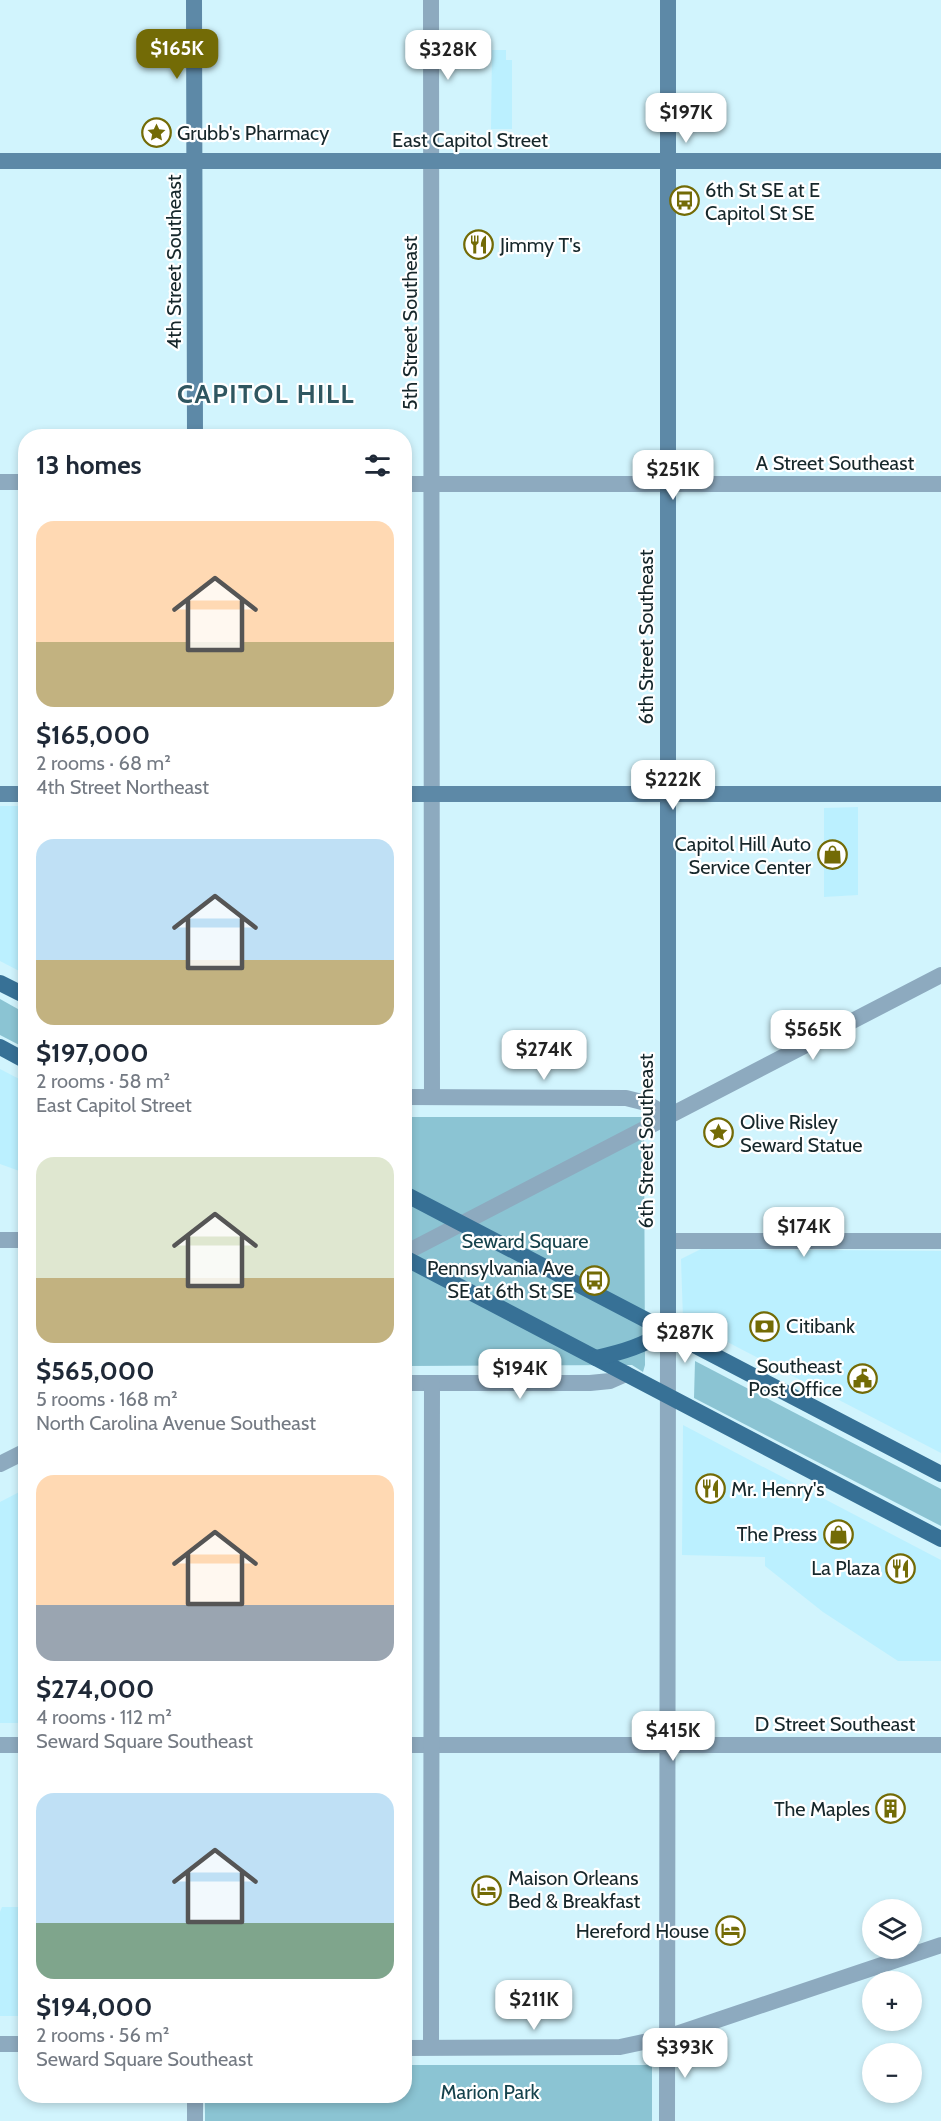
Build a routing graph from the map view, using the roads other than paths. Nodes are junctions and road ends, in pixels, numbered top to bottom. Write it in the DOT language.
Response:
graph roads {
  1 [pos="194,0"];
  2 [pos="431,0"];
  3 [pos="668,0"];
  4 [pos="195,160"];
  5 [pos="0,161"];
  6 [pos="431,161"];
  7 [pos="668,161"];
  8 [pos="941,161"];
  9 [pos="195,429"];
  10 [pos="0,483"];
  11 [pos="18,483"];
  12 [pos="412,484"];
  13 [pos="431,484"];
  14 [pos="668,484"];
  15 [pos="941,484"];
  16 [pos="0,794"];
  17 [pos="18,794"];
  18 [pos="412,794"];
  19 [pos="431,794"];
  20 [pos="667,794"];
  21 [pos="941,794"];
  22 [pos="941,975"];
  23 [pos="0,983"];
  24 [pos="18,992"];
  25 [pos="0,1047"];
  26 [pos="18,1057"];
  27 [pos="412,1096"];
  28 [pos="432,1097"];
  29 [pos="668,1116"];
  30 [pos="412,1198"];
  31 [pos="462,1223"];
  32 [pos="0,1240"];
  33 [pos="18,1240"];
  34 [pos="668,1241"];
  35 [pos="941,1241"];
  36 [pos="412,1249"];
  37 [pos="412,1262"];
  38 [pos="668,1331"];
  39 [pos="596,1358"];
  40 [pos="626,1374"];
  41 [pos="412,1383"];
  42 [pos="432,1383"];
  43 [pos="668,1396"];
  44 [pos="18,1455"];
  45 [pos="0,1464"];
  46 [pos="941,1474"];
  47 [pos="941,1539"];
  48 [pos="0,1745"];
  49 [pos="18,1745"];
  50 [pos="412,1745"];
  51 [pos="432,1745"];
  52 [pos="667,1745"];
  53 [pos="941,1745"];
  54 [pos="941,1945"];
  55 [pos="667,2037"];
  56 [pos="0,2044"];
  57 [pos="18,2044"];
  58 [pos="432,2047"];
  59 [pos="412,2048"];
  60 [pos="195,2103"];
  61 [pos="195,2121"];
  62 [pos="667,2121"];
  1 -- 4 [label="main road, 4th Street Southeast"];
  2 -- 6 [label="street, 5th Street Southeast"];
  3 -- 7 [label="main road, 6th Street Southeast"];
  4 -- 5 [label="main road, East Capitol Street"];
  4 -- 6 [label="main road, East Capitol Street"];
  4 -- 9 [label="main road, 4th Street Southeast"];
  6 -- 7 [label="main road, East Capitol Street"];
  6 -- 13 [label="street, 5th Street Southeast"];
  7 -- 8 [label="main road, East Capitol Street"];
  7 -- 14 [label="main road, 6th Street Southeast"];
  10 -- 11 [label="street"];
  12 -- 13 [label="street, A Street Southeast"];
  13 -- 14 [label="street, A Street Southeast"];
  13 -- 19 [label="street, 5th Street Southeast"];
  14 -- 15 [label="street, A Street Southeast"];
  14 -- 20 [label="main road, 6th Street Southeast"];
  16 -- 17 [label="main road"];
  18 -- 19 [label="main road"];
  19 -- 20 [label="main road"];
  19 -- 28 [label="street, 5th Street Southeast"];
  20 -- 21 [label="main road"];
  20 -- 29 [label="main road, 6th Street Southeast"];
  22 -- 29 [label="street"];
  23 -- 24 [label="main road"];
  25 -- 26 [label="main road"];
  27 -- 28 [label="street"];
  28 -- 29 [label="street"];
  29 -- 31 [label="street"];
  29 -- 34 [label="main road, 6th Street Southeast"];
  30 -- 31 [label="main road"];
  31 -- 36 [label="street"];
  31 -- 38 [label="main road"];
  32 -- 33 [label="street"];
  34 -- 35 [label="street"];
  34 -- 38 [label="main road, 6th Street Southeast"];
  37 -- 39 [label="main road"];
  38 -- 39 [label="main road"];
  38 -- 43 [label="street, 6th Street Southeast"];
  38 -- 46 [label="main road"];
  39 -- 40 [label="main road"];
  40 -- 42 [label="street"];
  40 -- 43 [label="main road"];
  41 -- 42 [label="street"];
  42 -- 51 [label="street"];
  43 -- 47 [label="main road"];
  43 -- 52 [label="street, 6th Street Southeast"];
  44 -- 45 [label="street"];
  48 -- 49 [label="street"];
  50 -- 51 [label="street, D Street Southeast"];
  51 -- 52 [label="street, D Street Southeast"];
  51 -- 58 [label="street"];
  52 -- 53 [label="street, D Street Southeast"];
  52 -- 55 [label="street, 6th Street Southeast"];
  54 -- 55 [label="street"];
  55 -- 58 [label="street"];
  55 -- 62 [label="street, 6th Street Southeast"];
  56 -- 57 [label="street"];
  58 -- 59 [label="street"];
  60 -- 61 [label="street"];
}
